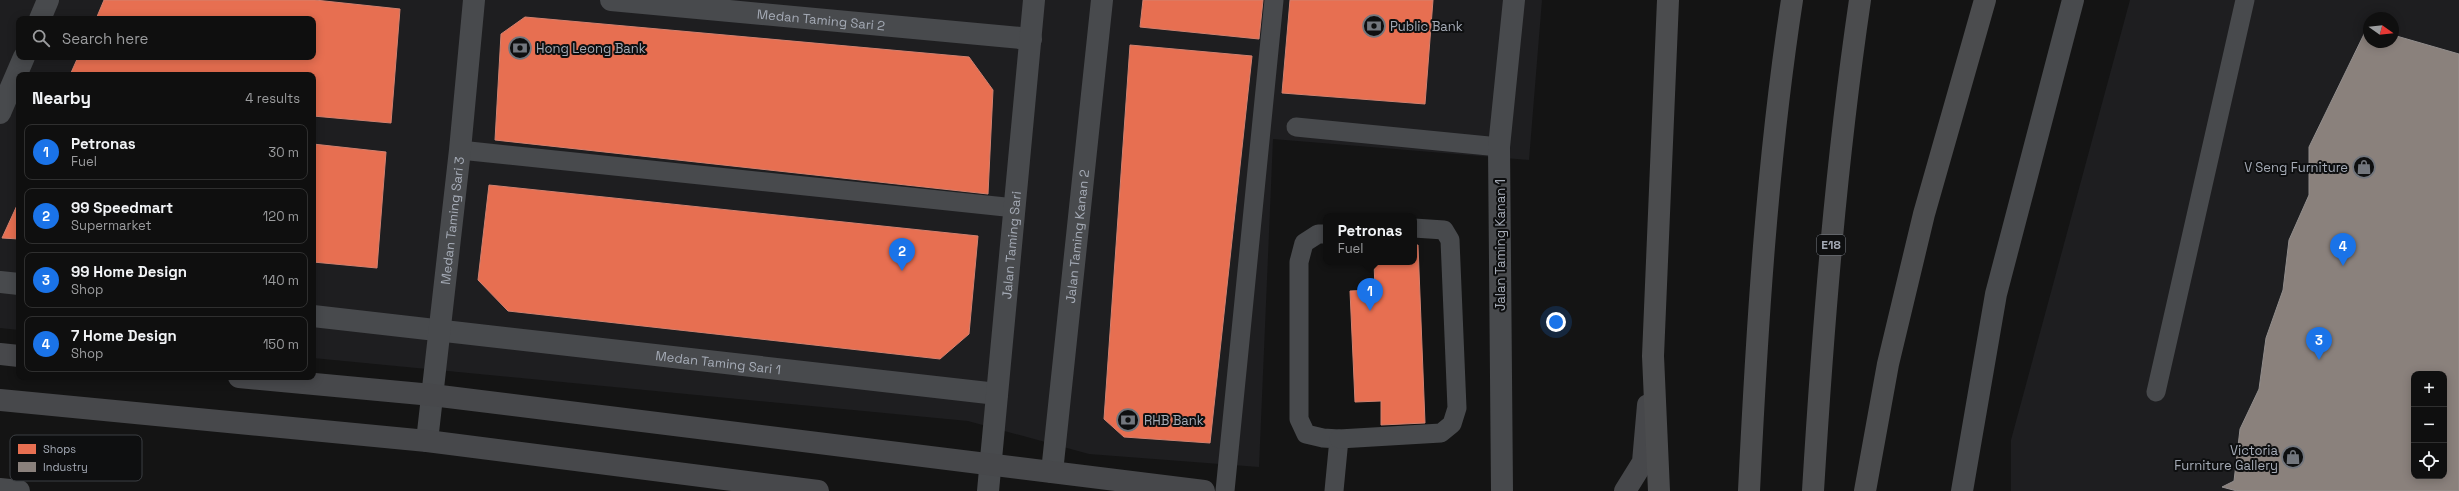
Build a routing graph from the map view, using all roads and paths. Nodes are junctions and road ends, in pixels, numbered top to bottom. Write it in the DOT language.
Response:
graph roads {
  1 [pos="48,0"];
  2 [pos="474,0"];
  3 [pos="611,0"];
  4 [pos="1034,0"];
  5 [pos="1102,0"];
  6 [pos="1274,0"];
  7 [pos="1514,0"];
  8 [pos="1668,0"];
  9 [pos="1792,0"];
  10 [pos="1860,0"];
  11 [pos="1985,0"];
  12 [pos="2073,0"];
  13 [pos="2246,0"];
  14 [pos="41,16"];
  15 [pos="1031,39"];
  16 [pos="23,60"];
  17 [pos="18,72"];
  18 [pos="16,76"];
  19 [pos="0,113"];
  20 [pos="1296,127"];
  21 [pos="1499,147"];
  22 [pos="460,150"];
  23 [pos="1015,208"];
  24 [pos="1417,228"];
  25 [pos="1323,234"];
  26 [pos="0,282"];
  27 [pos="16,284"];
  28 [pos="316,316"];
  29 [pos="439,329"];
  30 [pos="0,354"];
  31 [pos="16,356"];
  32 [pos="1654,356"];
  33 [pos="271,380"];
  34 [pos="2156,392"];
  35 [pos="997,394"];
  36 [pos="432,395"];
  37 [pos="0,400"];
  38 [pos="1339,439"];
  39 [pos="427,441"];
  40 [pos="990,466"];
  41 [pos="1052,472"];
  42 [pos="0,489"];
  43 [pos="19,491"];
  44 [pos="818,491"];
  45 [pos="988,491"];
  46 [pos="1204,491"];
  47 [pos="1225,491"];
  48 [pos="1334,491"];
  49 [pos="1502,491"];
  50 [pos="1625,491"];
  51 [pos="1659,491"];
  52 [pos="1749,491"];
  53 [pos="1813,491"];
  54 [pos="1865,491"];
  55 [pos="1962,491"];
  1 -- 14 [label="street"];
  2 -- 22 [label="street, Medan Taming Sari 3"];
  3 -- 15 [label="street, Medan Taming Sari 2"];
  4 -- 15 [label="street, Jalan Taming Sari"];
  5 -- 41 [label="street, Jalan Taming Kanan 2"];
  6 -- 47 [label="lane"];
  7 -- 21 [label="street, Jalan Taming Kanan 1"];
  8 -- 32 [label="highway"];
  9 -- 52 [label="highway"];
  10 -- 53 [label="highway, E18"];
  11 -- 54 [label="highway"];
  12 -- 55 [label="street"];
  13 -- 34 [label="lane"];
  15 -- 23 [label="street, Jalan Taming Sari"];
  16 -- 17 [label="street"];
  18 -- 19 [label="street"];
  20 -- 21 [label="lane"];
  21 -- 49 [label="street, Jalan Taming Kanan 1"];
  22 -- 23 [label="lane"];
  22 -- 29 [label="street, Medan Taming Sari 3"];
  23 -- 35 [label="street, Jalan Taming Sari"];
  24 -- 38 [label="lane"];
  25 -- 38 [label="lane"];
  26 -- 27 [label="street"];
  28 -- 29 [label="street, Medan Taming Sari 1"];
  29 -- 35 [label="street, Medan Taming Sari 1"];
  29 -- 36 [label="street, Medan Taming Sari 3"];
  30 -- 31 [label="street"];
  32 -- 50 [label="street"];
  32 -- 51 [label="highway"];
  33 -- 36 [label="street"];
  35 -- 40 [label="street, Jalan Taming Sari"];
  36 -- 39 [label="street, Medan Taming Sari 3"];
  36 -- 40 [label="street"];
  37 -- 39 [label="street"];
  38 -- 48 [label="lane"];
  39 -- 44 [label="street"];
  40 -- 41 [label="street"];
  40 -- 45 [label="street, Jalan Taming Sari"];
  41 -- 46 [label="street"];
  42 -- 43 [label="street"];
}
